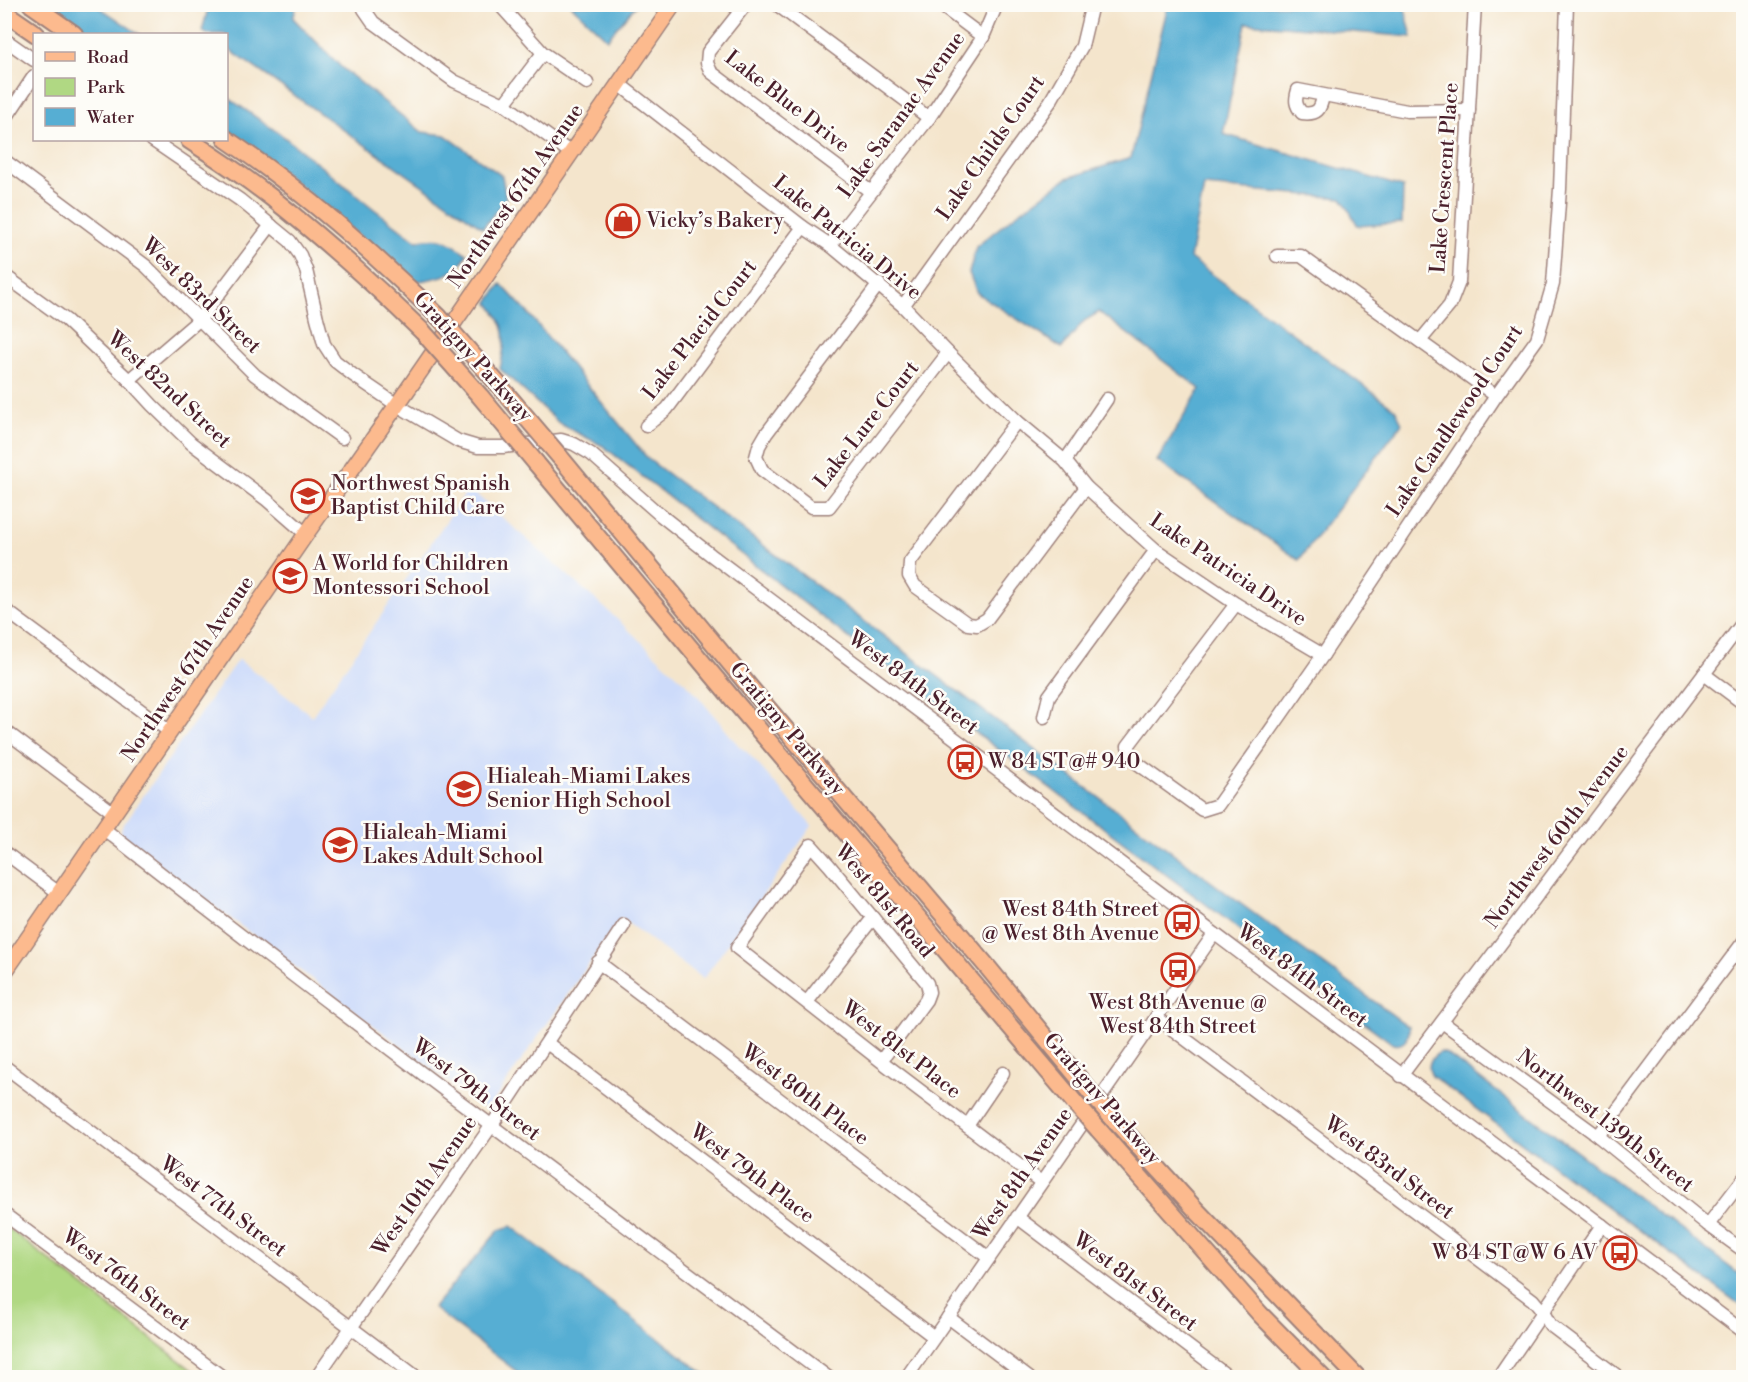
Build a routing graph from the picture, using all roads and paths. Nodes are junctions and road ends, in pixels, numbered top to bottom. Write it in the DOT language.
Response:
graph roads {
  1 [pos="31,4"];
  2 [pos="364,4"];
  3 [pos="499,4"];
  4 [pos="674,4"];
  5 [pos="746,4"];
  6 [pos="776,4"];
  7 [pos="939,4"];
  8 [pos="997,4"];
  9 [pos="1092,4"];
  10 [pos="1475,4"];
  11 [pos="1567,4"];
  12 [pos="4,12"];
  13 [pos="35,33"];
  14 [pos="73,33"];
  15 [pos="983,37"];
  16 [pos="4,39"];
  17 [pos="543,53"];
  18 [pos="33,59"];
  19 [pos="33,78"];
  20 [pos="587,83"];
  21 [pos="619,84"];
  22 [pos="1323,95"];
  23 [pos="504,104"];
  24 [pos="1470,110"];
  25 [pos="929,118"];
  26 [pos="4,121"];
  27 [pos="228,140"];
  28 [pos="153,141"];
  29 [pos="190,141"];
  30 [pos="571,153"];
  31 [pos="4,160"];
  32 [pos="871,192"];
  33 [pos="271,225"];
  34 [pos="804,226"];
  35 [pos="830,245"];
  36 [pos="1277,256"];
  37 [pos="4,275"];
  38 [pos="879,284"];
  39 [pos="903,306"];
  40 [pos="200,319"];
  41 [pos="1420,341"];
  42 [pos="948,353"];
  43 [pos="129,380"];
  44 [pos="1496,396"];
  45 [pos="1107,399"];
  46 [pos="397,405"];
  47 [pos="1017,421"];
  48 [pos="646,426"];
  49 [pos="342,438"];
  50 [pos="1065,461"];
  51 [pos="1086,487"];
  52 [pos="306,534"];
  53 [pos="1156,550"];
  54 [pos="1236,604"];
  55 [pos="4,609"];
  56 [pos="1743,621"];
  57 [pos="1323,655"];
  58 [pos="1704,674"];
  59 [pos="1743,704"];
  60 [pos="1044,717"];
  61 [pos="4,730"];
  62 [pos="170,732"];
  63 [pos="114,813"];
  64 [pos="104,829"];
  65 [pos="4,852"];
  66 [pos="59,893"];
  67 [pos="873,918"];
  68 [pos="624,925"];
  69 [pos="1214,934"];
  70 [pos="1743,941"];
  71 [pos="737,948"];
  72 [pos="598,962"];
  73 [pos="5,972"];
  74 [pos="807,1002"];
  75 [pos="1156,1017"];
  76 [pos="1442,1022"];
  77 [pos="547,1043"];
  78 [pos="881,1061"];
  79 [pos="4,1066"];
  80 [pos="1003,1072"];
  81 [pos="1401,1076"];
  82 [pos="492,1125"];
  83 [pos="967,1126"];
  84 [pos="1598,1136"];
  85 [pos="1743,1178"];
  86 [pos="1041,1182"];
  87 [pos="4,1214"];
  88 [pos="1017,1217"];
  89 [pos="1602,1225"];
  90 [pos="1708,1225"];
  91 [pos="1743,1251"];
  92 [pos="989,1258"];
  93 [pos="1543,1312"];
  94 [pos="948,1317"];
  95 [pos="351,1328"];
  96 [pos="1743,1332"];
  97 [pos="934,1337"];
  98 [pos="1339,1359"];
  99 [pos="224,1377"];
  100 [pos="316,1377"];
  101 [pos="418,1377"];
  102 [pos="829,1377"];
  103 [pos="906,1377"];
  104 [pos="1029,1377"];
  105 [pos="1230,1377"];
  106 [pos="1323,1377"];
  107 [pos="1358,1377"];
  108 [pos="1365,1377"];
  109 [pos="1498,1377"];
  110 [pos="1620,1377"];
  1 -- 14 [label="highway"];
  2 -- 23 [label="street"];
  3 -- 17 [label="street"];
  4 -- 21 [label="main road, Northwest 67th Avenue"];
  5 -- 32 [label="street, Lake Blue Drive"];
  6 -- 25 [label="street"];
  7 -- 15 [label="street"];
  8 -- 15 [label="street, Lake Saranac Avenue"];
  9 -- 39 [label="street, Lake Childs Court"];
  10 -- 24 [label="street, Lake Crescent Place"];
  11 -- 44 [label="street, Lake Candlewood Court"];
  12 -- 13 [label="highway"];
  15 -- 25 [label="street, Lake Saranac Avenue"];
  16 -- 18 [label="street"];
  17 -- 20 [label="street"];
  17 -- 23 [label="street"];
  19 -- 26 [label="street"];
  21 -- 30 [label="main road, Northwest 67th Avenue"];
  21 -- 34 [label="street, Lake Patricia Drive"];
  22 -- 22 [label="street"];
  22 -- 24 [label="street"];
  23 -- 30 [label="street"];
  24 -- 41 [label="street, Lake Crescent Place"];
  25 -- 32 [label="street, Lake Saranac Avenue"];
  27 -- 98 [label="highway, Gratigny Parkway, bridge"];
  28 -- 33 [label="street, West 84th Street"];
  29 -- 106 [label="highway, Gratigny Parkway, bridge"];
  30 -- 46 [label="main road, Northwest 67th Avenue"];
  31 -- 40 [label="street, West 83rd Street"];
  32 -- 35 [label="street, Lake Saranac Avenue"];
  33 -- 40 [label="street"];
  33 -- 46 [label="street, West 84th Street"];
  34 -- 35 [label="street, Lake Patricia Drive"];
  34 -- 48 [label="street, Lake Placid Court"];
  35 -- 38 [label="street, Lake Patricia Drive"];
  36 -- 41 [label="street"];
  37 -- 43 [label="street, West 82nd Street"];
  38 -- 39 [label="street, Lake Patricia Drive"];
  38 -- 42 [label="street, Lake Lure Court"];
  39 -- 42 [label="street, Lake Patricia Drive"];
  40 -- 43 [label="street"];
  40 -- 49 [label="street, West 83rd Street"];
  41 -- 44 [label="street"];
  42 -- 47 [label="street, Lake Patricia Drive"];
  43 -- 52 [label="street, West 82nd Street"];
  44 -- 57 [label="street, Lake Candlewood Court"];
  45 -- 50 [label="street"];
  46 -- 52 [label="main road, Northwest 67th Avenue"];
  46 -- 69 [label="street, West 84th Street"];
  47 -- 50 [label="street, Lake Patricia Drive"];
  47 -- 51 [label="street"];
  50 -- 51 [label="street, Lake Patricia Drive"];
  51 -- 53 [label="street, Lake Patricia Drive"];
  52 -- 62 [label="main road, Northwest 67th Avenue"];
  53 -- 54 [label="street, Lake Patricia Drive"];
  53 -- 60 [label="street"];
  54 -- 57 [label="street, Lake Patricia Drive"];
  54 -- 57 [label="street, Lake Candlewood Court"];
  55 -- 62 [label="street"];
  56 -- 58 [label="street, Northwest 60th Avenue"];
  58 -- 59 [label="street"];
  58 -- 76 [label="street, Northwest 60th Avenue"];
  61 -- 63 [label="street"];
  62 -- 63 [label="main road, Northwest 67th Avenue"];
  63 -- 64 [label="main road, Northwest 67th Avenue"];
  64 -- 66 [label="main road, Northwest 67th Avenue"];
  64 -- 82 [label="street, West 79th Street"];
  65 -- 66 [label="street"];
  66 -- 73 [label="main road, Northwest 67th Avenue"];
  67 -- 71 [label="street, West 81st Road"];
  67 -- 74 [label="street"];
  67 -- 78 [label="street, West 81st Road"];
  68 -- 72 [label="street, West 10th Avenue"];
  69 -- 75 [label="street, West 8th Avenue"];
  69 -- 81 [label="street, West 84th Street"];
  70 -- 84 [label="street"];
  71 -- 74 [label="street, West 81st Place"];
  72 -- 77 [label="street, West 10th Avenue"];
  72 -- 92 [label="street, West 80th Place"];
  74 -- 78 [label="street, West 81st Place"];
  75 -- 86 [label="street, West 8th Avenue"];
  75 -- 93 [label="street, West 83rd Street"];
  76 -- 81 [label="street, Northwest 60th Avenue"];
  76 -- 84 [label="street, Northwest 139th Street"];
  77 -- 82 [label="street, West 10th Avenue"];
  77 -- 97 [label="street, West 79th Place"];
  78 -- 83 [label="street, West 81st Place"];
  79 -- 95 [label="street, West 77th Street"];
  80 -- 83 [label="street"];
  81 -- 89 [label="street, West 84th Street"];
  82 -- 95 [label="street, West 10th Avenue"];
  82 -- 102 [label="street, West 79th Street"];
  83 -- 86 [label="street, West 81st Place"];
  84 -- 90 [label="street, Northwest 139th Street"];
  85 -- 90 [label="street"];
  86 -- 88 [label="street, West 8th Avenue"];
  87 -- 99 [label="street, West 76th Street"];
  88 -- 92 [label="street, West 8th Avenue"];
  88 -- 105 [label="street, West 81st Street"];
  89 -- 93 [label="street"];
  89 -- 96 [label="street, West 84th Street"];
  90 -- 91 [label="street, Northwest 139th Street"];
  92 -- 94 [label="street, West 8th Avenue"];
  93 -- 109 [label="street"];
  93 -- 110 [label="street, West 83rd Street"];
  94 -- 97 [label="street, West 8th Avenue"];
  94 -- 104 [label="street"];
  95 -- 100 [label="street, West 10th Avenue"];
  95 -- 101 [label="street, West 77th Street"];
  97 -- 103 [label="street, West 8th Avenue"];
  98 -- 107 [label="highway, Gratigny Parkway"];
  98 -- 108 [label="highway"];
}
